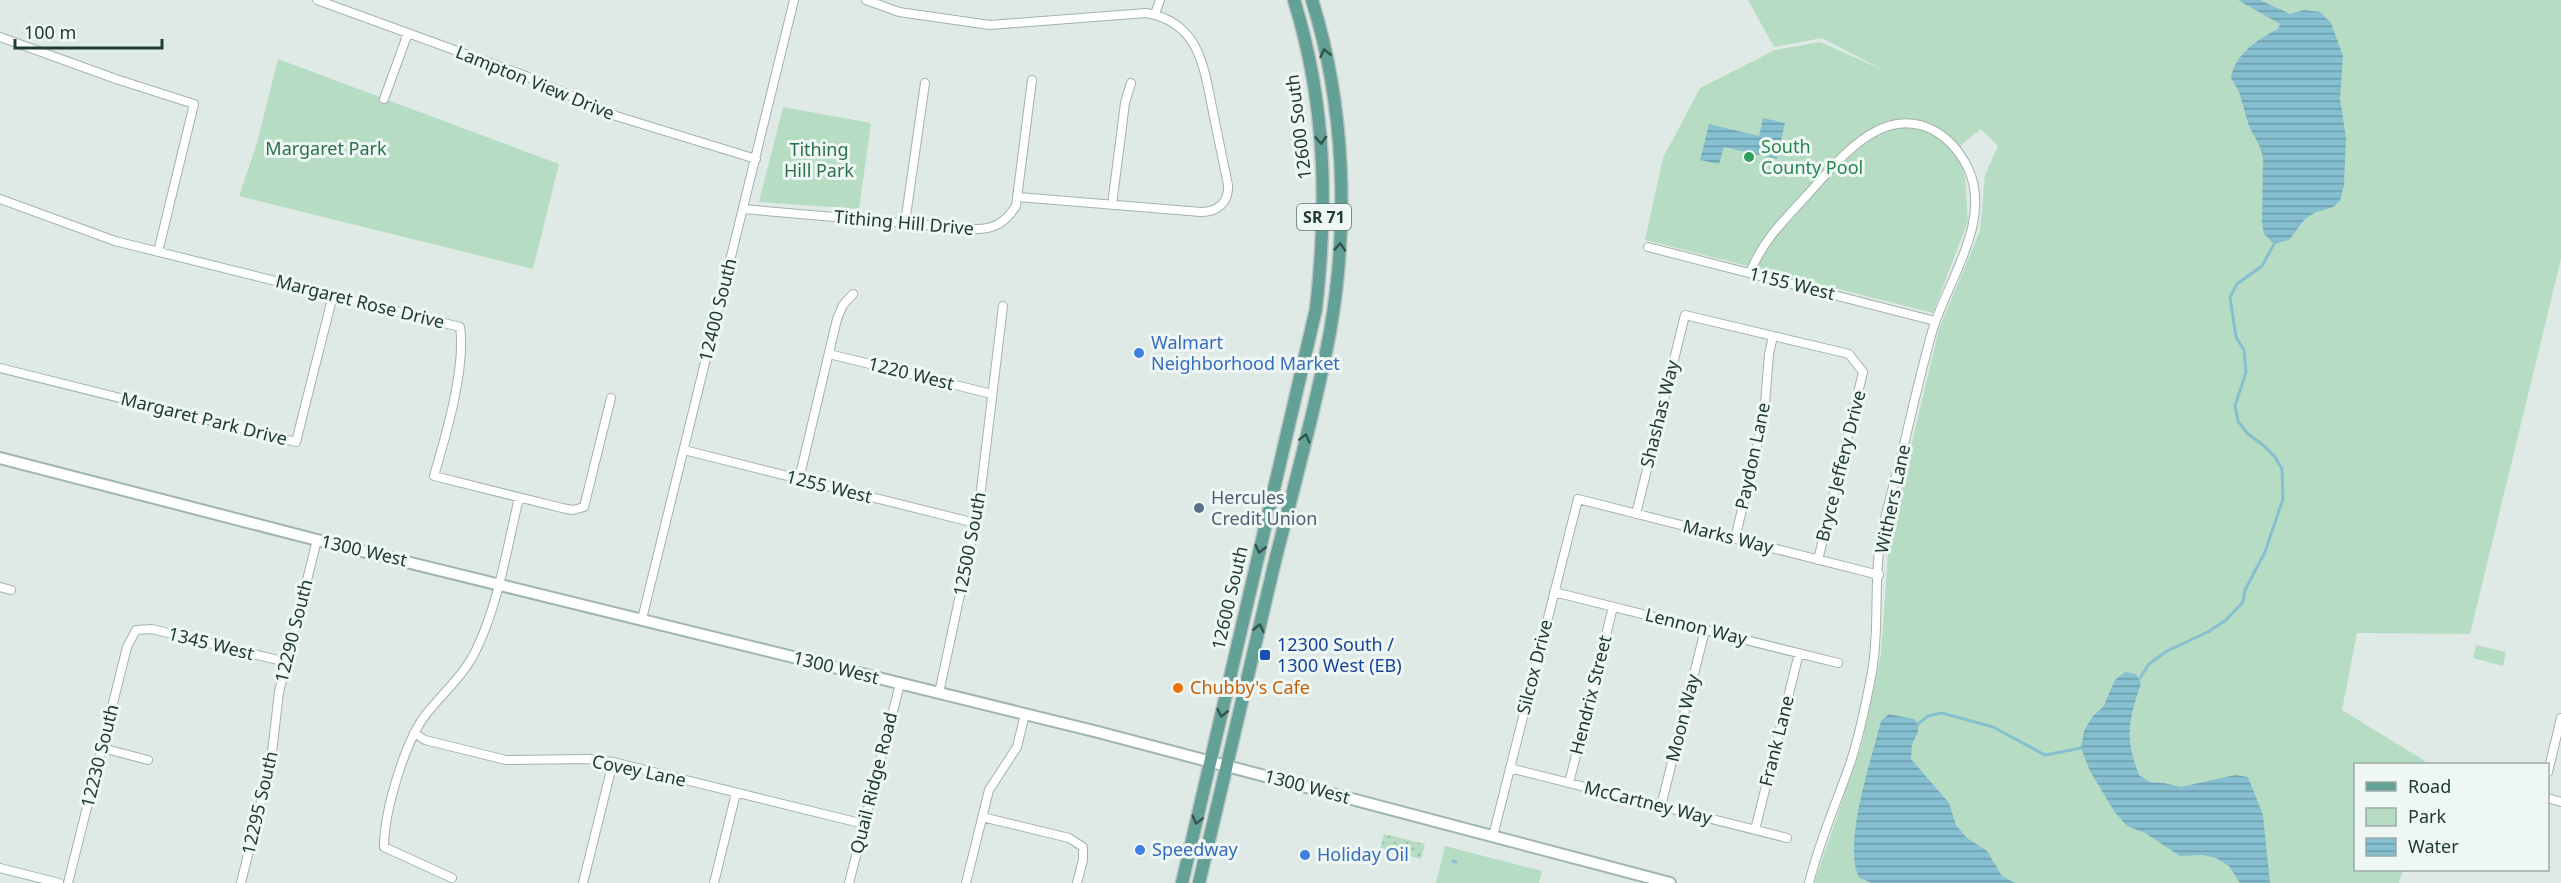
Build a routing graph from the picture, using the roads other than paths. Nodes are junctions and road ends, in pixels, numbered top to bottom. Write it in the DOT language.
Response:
graph roads {
  1 [pos="317,0"];
  2 [pos="794,0"];
  3 [pos="866,0"];
  4 [pos="1160,0"];
  5 [pos="1294,0"];
  6 [pos="1312,0"];
  7 [pos="1155,14"];
  8 [pos="408,33"];
  9 [pos="0,37"];
  10 [pos="1032,80"];
  11 [pos="925,83"];
  12 [pos="1131,83"];
  13 [pos="384,99"];
  14 [pos="756,159"];
  15 [pos="1018,197"];
  16 [pos="0,199"];
  17 [pos="1112,205"];
  18 [pos="743,209"];
  19 [pos="905,223"];
  20 [pos="1648,247"];
  21 [pos="158,252"];
  22 [pos="1750,273"];
  23 [pos="853,294"];
  24 [pos="333,295"];
  25 [pos="1003,306"];
  26 [pos="1935,321"];
  27 [pos="1773,336"];
  28 [pos="829,354"];
  29 [pos="0,368"];
  30 [pos="992,394"];
  31 [pos="611,398"];
  32 [pos="684,450"];
  33 [pos="0,458"];
  34 [pos="799,479"];
  35 [pos="519,498"];
  36 [pos="1578,499"];
  37 [pos="1636,514"];
  38 [pos="975,523"];
  39 [pos="1735,539"];
  40 [pos="317,540"];
  41 [pos="1818,560"];
  42 [pos="1879,575"];
  43 [pos="498,583"];
  44 [pos="0,587"];
  45 [pos="11,590"];
  46 [pos="1554,592"];
  47 [pos="1613,607"];
  48 [pos="642,619"];
  49 [pos="136,630"];
  50 [pos="1705,630"];
  51 [pos="1799,653"];
  52 [pos="286,662"];
  53 [pos="1838,663"];
  54 [pos="900,684"];
  55 [pos="939,693"];
  56 [pos="1025,714"];
  57 [pos="2561,718"];
  58 [pos="275,722"];
  59 [pos="414,733"];
  60 [pos="102,748"];
  61 [pos="148,760"];
  62 [pos="613,762"];
  63 [pos="1211,763"];
  64 [pos="2549,763"];
  65 [pos="1227,767"];
  66 [pos="1510,768"];
  67 [pos="1569,783"];
  68 [pos="736,793"];
  69 [pos="1661,806"];
  70 [pos="982,817"];
  71 [pos="864,824"];
  72 [pos="1755,830"];
  73 [pos="1493,836"];
  74 [pos="1787,837"];
  75 [pos="0,868"];
  76 [pos="452,878"];
  77 [pos="58,883"];
  78 [pos="68,883"];
  79 [pos="241,883"];
  80 [pos="583,883"];
  81 [pos="714,883"];
  82 [pos="849,883"];
  83 [pos="966,883"];
  84 [pos="1077,883"];
  85 [pos="1182,883"];
  86 [pos="1199,883"];
  87 [pos="1670,883"];
  88 [pos="1809,883"];
  1 -- 8 [label="street, Lampton View Drive"];
  2 -- 14 [label="street, 12400 South"];
  3 -- 7 [label="street"];
  4 -- 7 [label="street"];
  5 -- 63 [label="main road, 12600 South / SR 71, one-way"];
  65 -- 6 [label="main road, 12600 South / SR 71, one-way"];
  7 -- 17 [label="street"];
  8 -- 13 [label="street"];
  8 -- 14 [label="street, Lampton View Drive"];
  9 -- 21 [label="street"];
  10 -- 15 [label="street"];
  11 -- 19 [label="street"];
  12 -- 17 [label="street"];
  14 -- 18 [label="street, 12400 South"];
  15 -- 17 [label="street"];
  15 -- 19 [label="street, Tithing Hill Drive"];
  16 -- 21 [label="street, Margaret Rose Drive"];
  18 -- 19 [label="street, Tithing Hill Drive"];
  18 -- 32 [label="street, 12400 South"];
  20 -- 22 [label="street, 1155 West"];
  21 -- 24 [label="street, Margaret Rose Drive"];
  22 -- 26 [label="street, 1155 West"];
  22 -- 26 [label="street, Withers Lane"];
  23 -- 28 [label="street"];
  24 -- 29 [label="street, Margaret Park Drive"];
  24 -- 35 [label="street, Margaret Rose Drive"];
  25 -- 30 [label="street, 12500 South"];
  26 -- 42 [label="street, Withers Lane"];
  27 -- 37 [label="street, Shashas Way"];
  27 -- 39 [label="street, Paydon Lane"];
  27 -- 41 [label="street, Bryce Jeffery Drive"];
  28 -- 30 [label="street, 1220 West"];
  28 -- 34 [label="street"];
  30 -- 38 [label="street, 12500 South"];
  31 -- 35 [label="street, Margaret Rose Drive"];
  32 -- 34 [label="street, 1255 West"];
  32 -- 48 [label="street, 12400 South"];
  33 -- 40 [label="street, 1300 West"];
  34 -- 38 [label="street, 1255 West"];
  35 -- 43 [label="street"];
  36 -- 37 [label="street, Marks Way"];
  36 -- 46 [label="street, Silcox Drive"];
  37 -- 39 [label="street, Marks Way"];
  38 -- 55 [label="street, 12500 South"];
  39 -- 41 [label="street, Marks Way"];
  40 -- 43 [label="street, 1300 West"];
  40 -- 52 [label="street, 12290 South"];
  41 -- 42 [label="street, Marks Way"];
  42 -- 88 [label="street, Withers Lane"];
  43 -- 48 [label="street, 1300 West"];
  43 -- 59 [label="street"];
  44 -- 45 [label="street"];
  46 -- 47 [label="street, Lennon Way"];
  46 -- 66 [label="street, Silcox Drive"];
  47 -- 50 [label="street, Lennon Way"];
  47 -- 67 [label="street, Hendrix Street"];
  48 -- 54 [label="street, 1300 West"];
  49 -- 52 [label="street, 1345 West"];
  49 -- 60 [label="street, 12230 South"];
  50 -- 51 [label="street, Lennon Way"];
  50 -- 69 [label="street, Moon Way"];
  51 -- 53 [label="street, Lennon Way"];
  51 -- 72 [label="street, Frank Lane"];
  52 -- 58 [label="street, 12290 South"];
  54 -- 55 [label="street, 1300 West"];
  54 -- 71 [label="street, Quail Ridge Road"];
  55 -- 56 [label="street, 1300 West"];
  56 -- 63 [label="street, 1300 West"];
  56 -- 70 [label="street"];
  57 -- 64 [label="street"];
  58 -- 79 [label="street, 12295 South"];
  59 -- 62 [label="street, Covey Lane"];
  59 -- 76 [label="street"];
  60 -- 61 [label="street"];
  60 -- 78 [label="street, 12230 South"];
  62 -- 68 [label="street, Covey Lane"];
  62 -- 80 [label="street"];
  63 -- 65 [label="street, 1300 West"];
  63 -- 85 [label="main road, 12600 South / SR 71, one-way"];
  65 -- 73 [label="street, 1300 West"];
  65 -- 86 [label="main road, 12600 South / SR 71"];
  66 -- 67 [label="street, McCartney Way"];
  66 -- 73 [label="street, Silcox Drive"];
  67 -- 69 [label="street, McCartney Way"];
  68 -- 71 [label="street, Covey Lane"];
  68 -- 81 [label="street"];
  69 -- 72 [label="street, McCartney Way"];
  70 -- 83 [label="street"];
  70 -- 84 [label="street"];
  71 -- 82 [label="street, Quail Ridge Road"];
  72 -- 74 [label="street, McCartney Way"];
  73 -- 87 [label="street, 1300 West"];
  75 -- 77 [label="street"];
}
